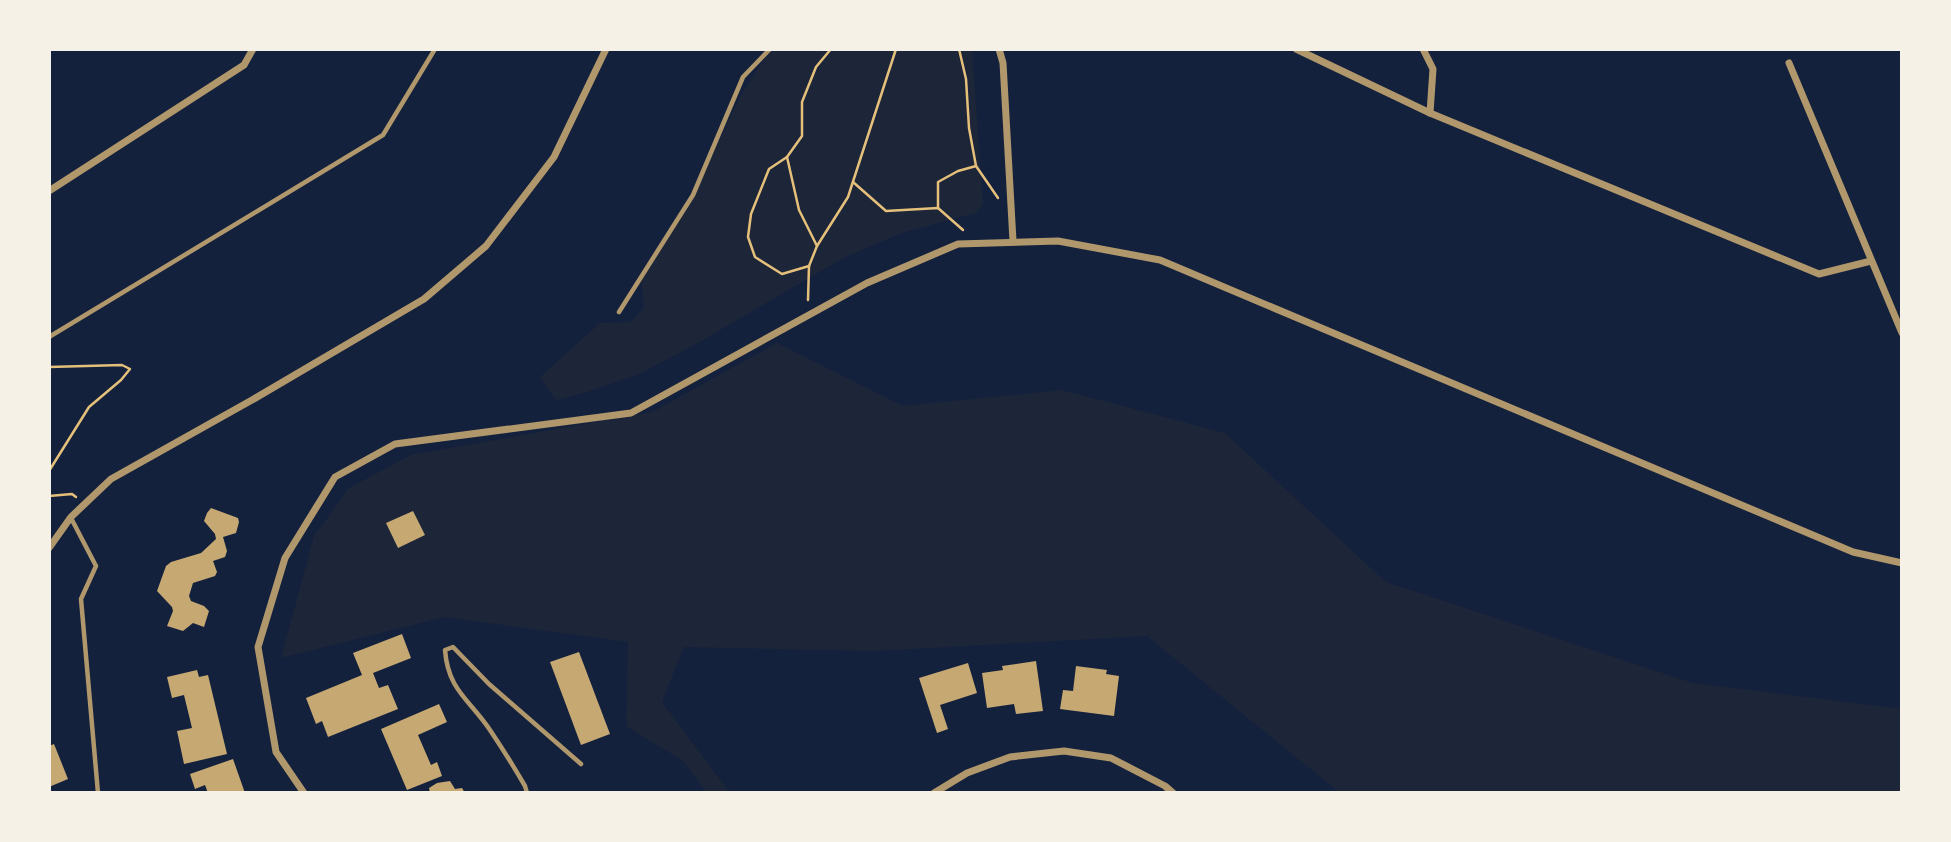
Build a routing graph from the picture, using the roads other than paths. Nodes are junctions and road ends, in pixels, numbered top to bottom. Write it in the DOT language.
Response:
graph roads {
  1 [pos="253,49"];
  2 [pos="435,49"];
  3 [pos="606,49"];
  4 [pos="770,49"];
  5 [pos="999,49"];
  6 [pos="1296,49"];
  7 [pos="1423,49"];
  8 [pos="1789,63"];
  9 [pos="1430,113"];
  10 [pos="49,191"];
  11 [pos="1013,241"];
  12 [pos="1871,261"];
  13 [pos="619,312"];
  14 [pos="1902,334"];
  15 [pos="49,337"];
  16 [pos="71,517"];
  17 [pos="49,548"];
  18 [pos="1902,563"];
  19 [pos="581,764"];
  20 [pos="97,793"];
  21 [pos="304,793"];
  22 [pos="527,793"];
  23 [pos="934,793"];
  24 [pos="1172,793"];
  1 -- 10 [label="street"];
  2 -- 15 [label="lane"];
  3 -- 16 [label="street"];
  4 -- 13 [label="lane"];
  5 -- 11 [label="street"];
  6 -- 9 [label="street"];
  7 -- 9 [label="street"];
  8 -- 12 [label="street"];
  9 -- 12 [label="street"];
  11 -- 18 [label="street"];
  11 -- 21 [label="street"];
  12 -- 14 [label="street"];
  16 -- 17 [label="street"];
  16 -- 20 [label="lane"];
  19 -- 22 [label="lane"];
  23 -- 24 [label="street"];
}
